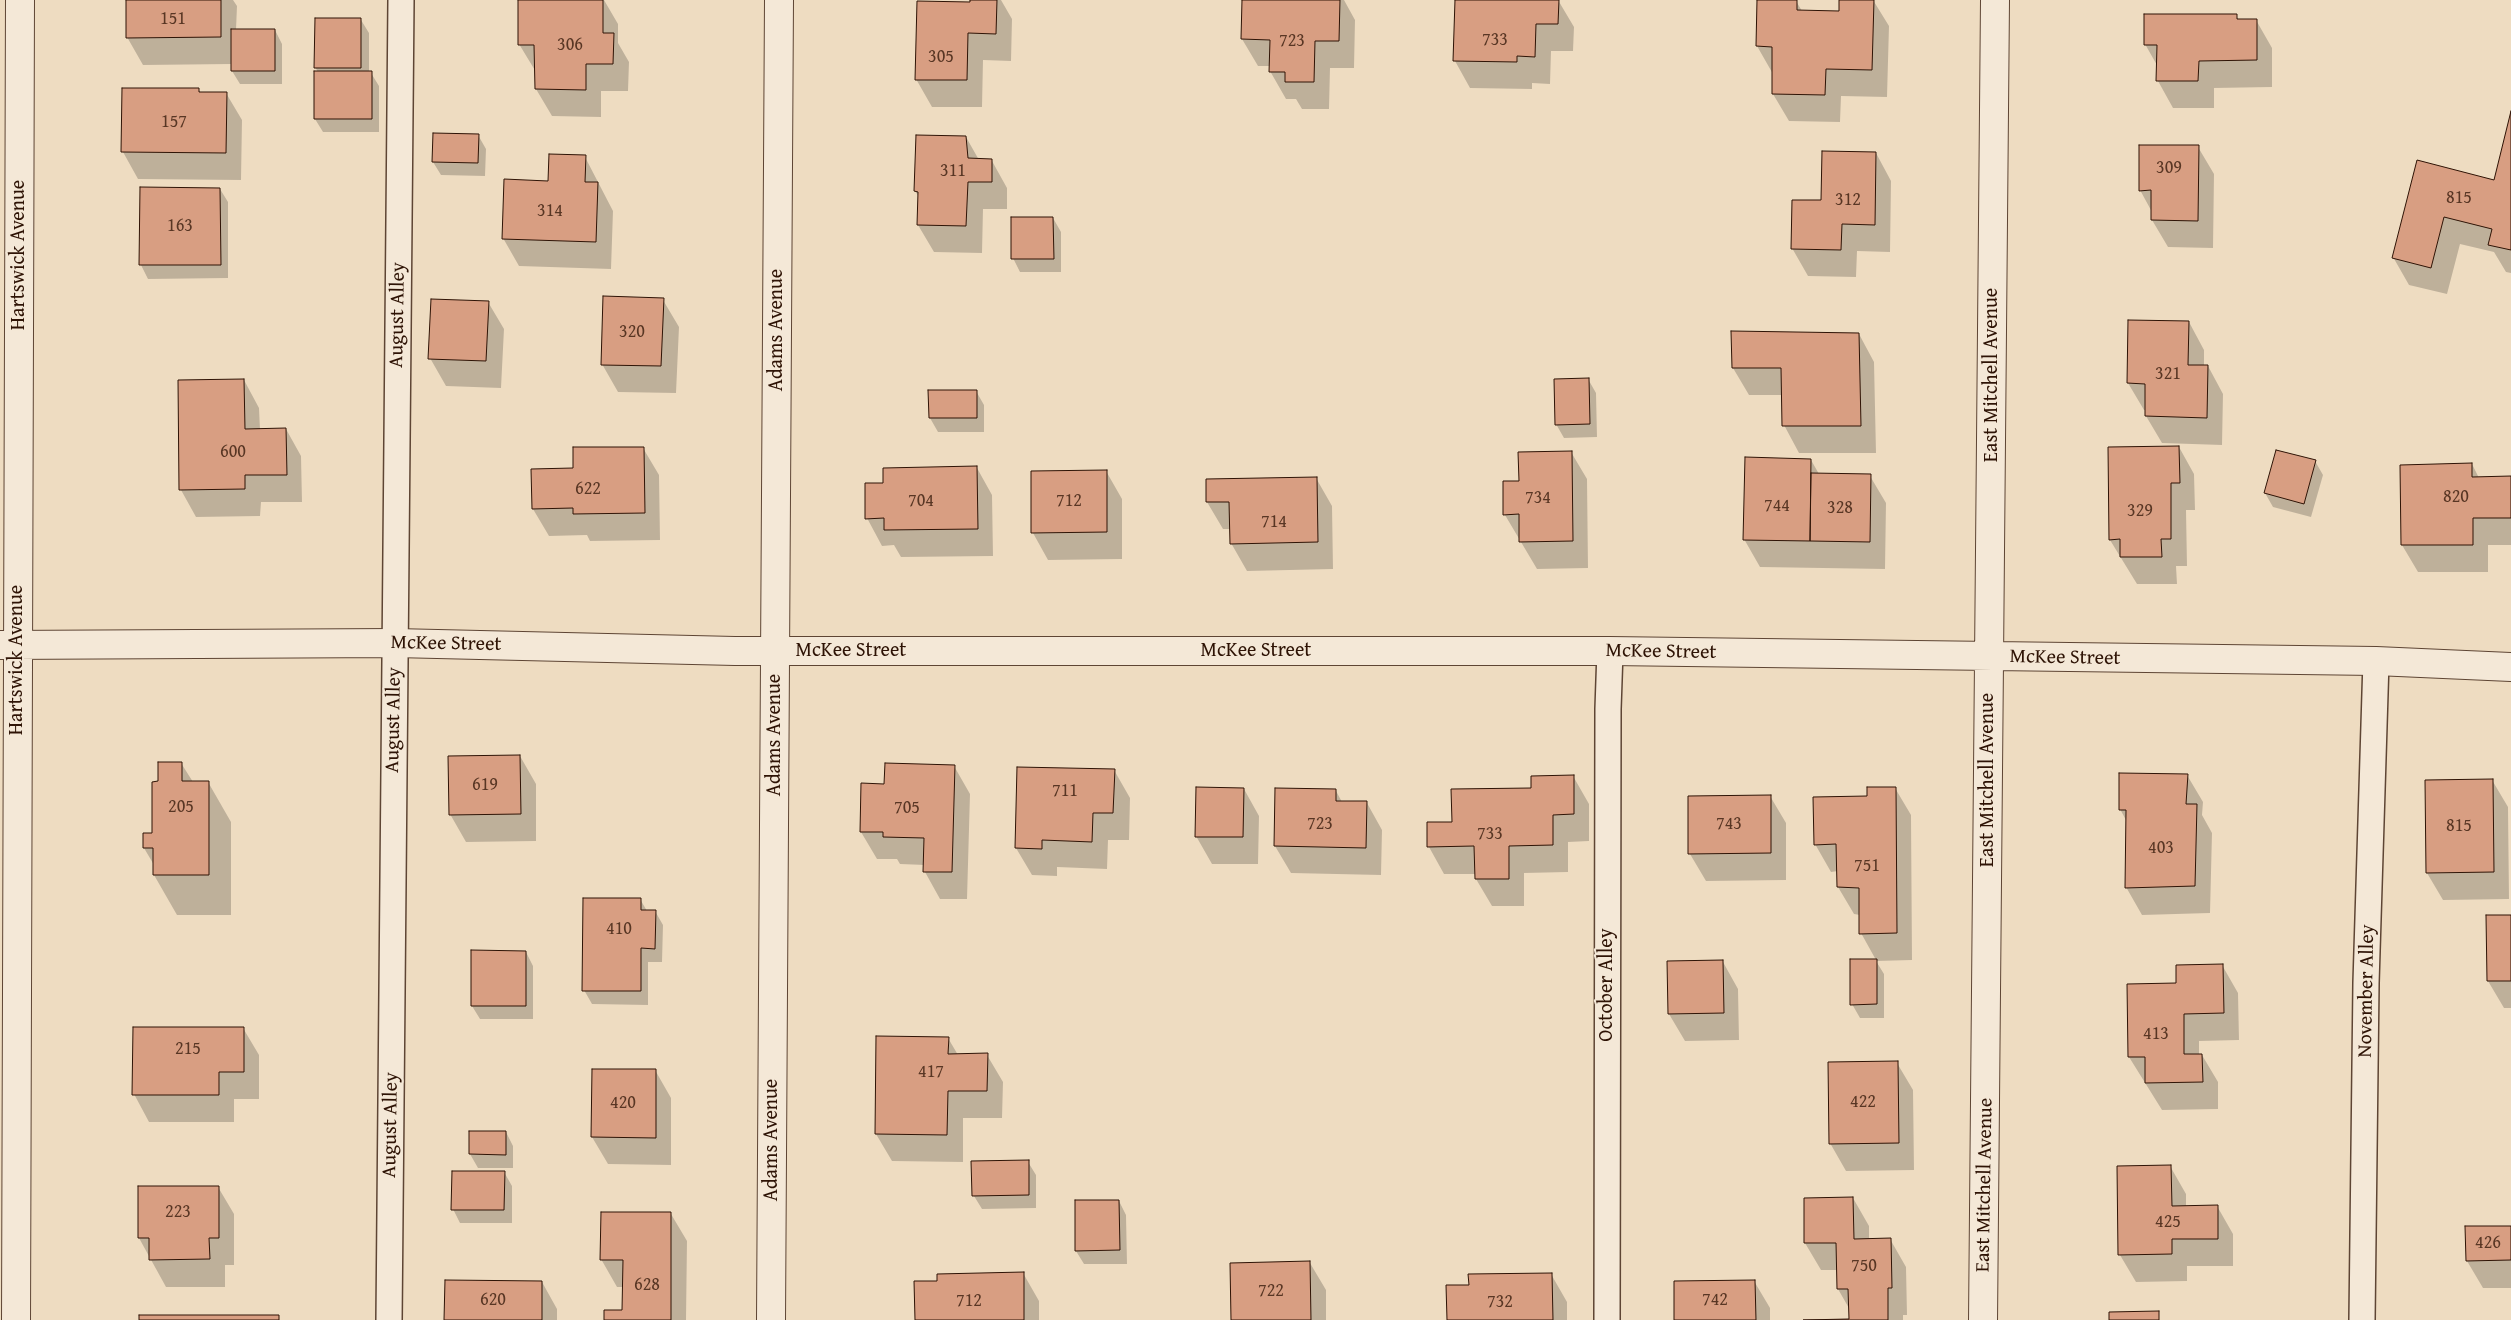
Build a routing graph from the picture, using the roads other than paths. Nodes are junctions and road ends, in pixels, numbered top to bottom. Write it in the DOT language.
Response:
graph roads {
  1 [pos="20,0"];
  2 [pos="401,0"];
  3 [pos="779,0"];
  4 [pos="1995,0"];
  5 [pos="395,643"];
  6 [pos="9,645"];
  7 [pos="775,651"];
  8 [pos="1610,651"];
  9 [pos="1989,656"];
  10 [pos="2376,661"];
  11 [pos="2511,667"];
  12 [pos="16,1320"];
  13 [pos="389,1320"];
  14 [pos="771,1320"];
  15 [pos="1607,1320"];
  16 [pos="1984,1320"];
  17 [pos="2362,1320"];
  1 -- 6 [label="street, Hartswick Avenue"];
  2 -- 5 [label="lane, August Alley"];
  3 -- 7 [label="street, Adams Avenue"];
  4 -- 9 [label="street, East Mitchell Avenue"];
  5 -- 6 [label="street, McKee Street"];
  5 -- 7 [label="street, McKee Street"];
  5 -- 13 [label="lane, August Alley"];
  6 -- 12 [label="street, Hartswick Avenue"];
  7 -- 8 [label="street, McKee Street"];
  7 -- 14 [label="street, Adams Avenue"];
  8 -- 9 [label="street, McKee Street"];
  8 -- 15 [label="lane, October Alley"];
  9 -- 10 [label="street, McKee Street"];
  9 -- 16 [label="street, East Mitchell Avenue"];
  10 -- 11 [label="street, McKee Street"];
  10 -- 17 [label="lane, November Alley"];
}
